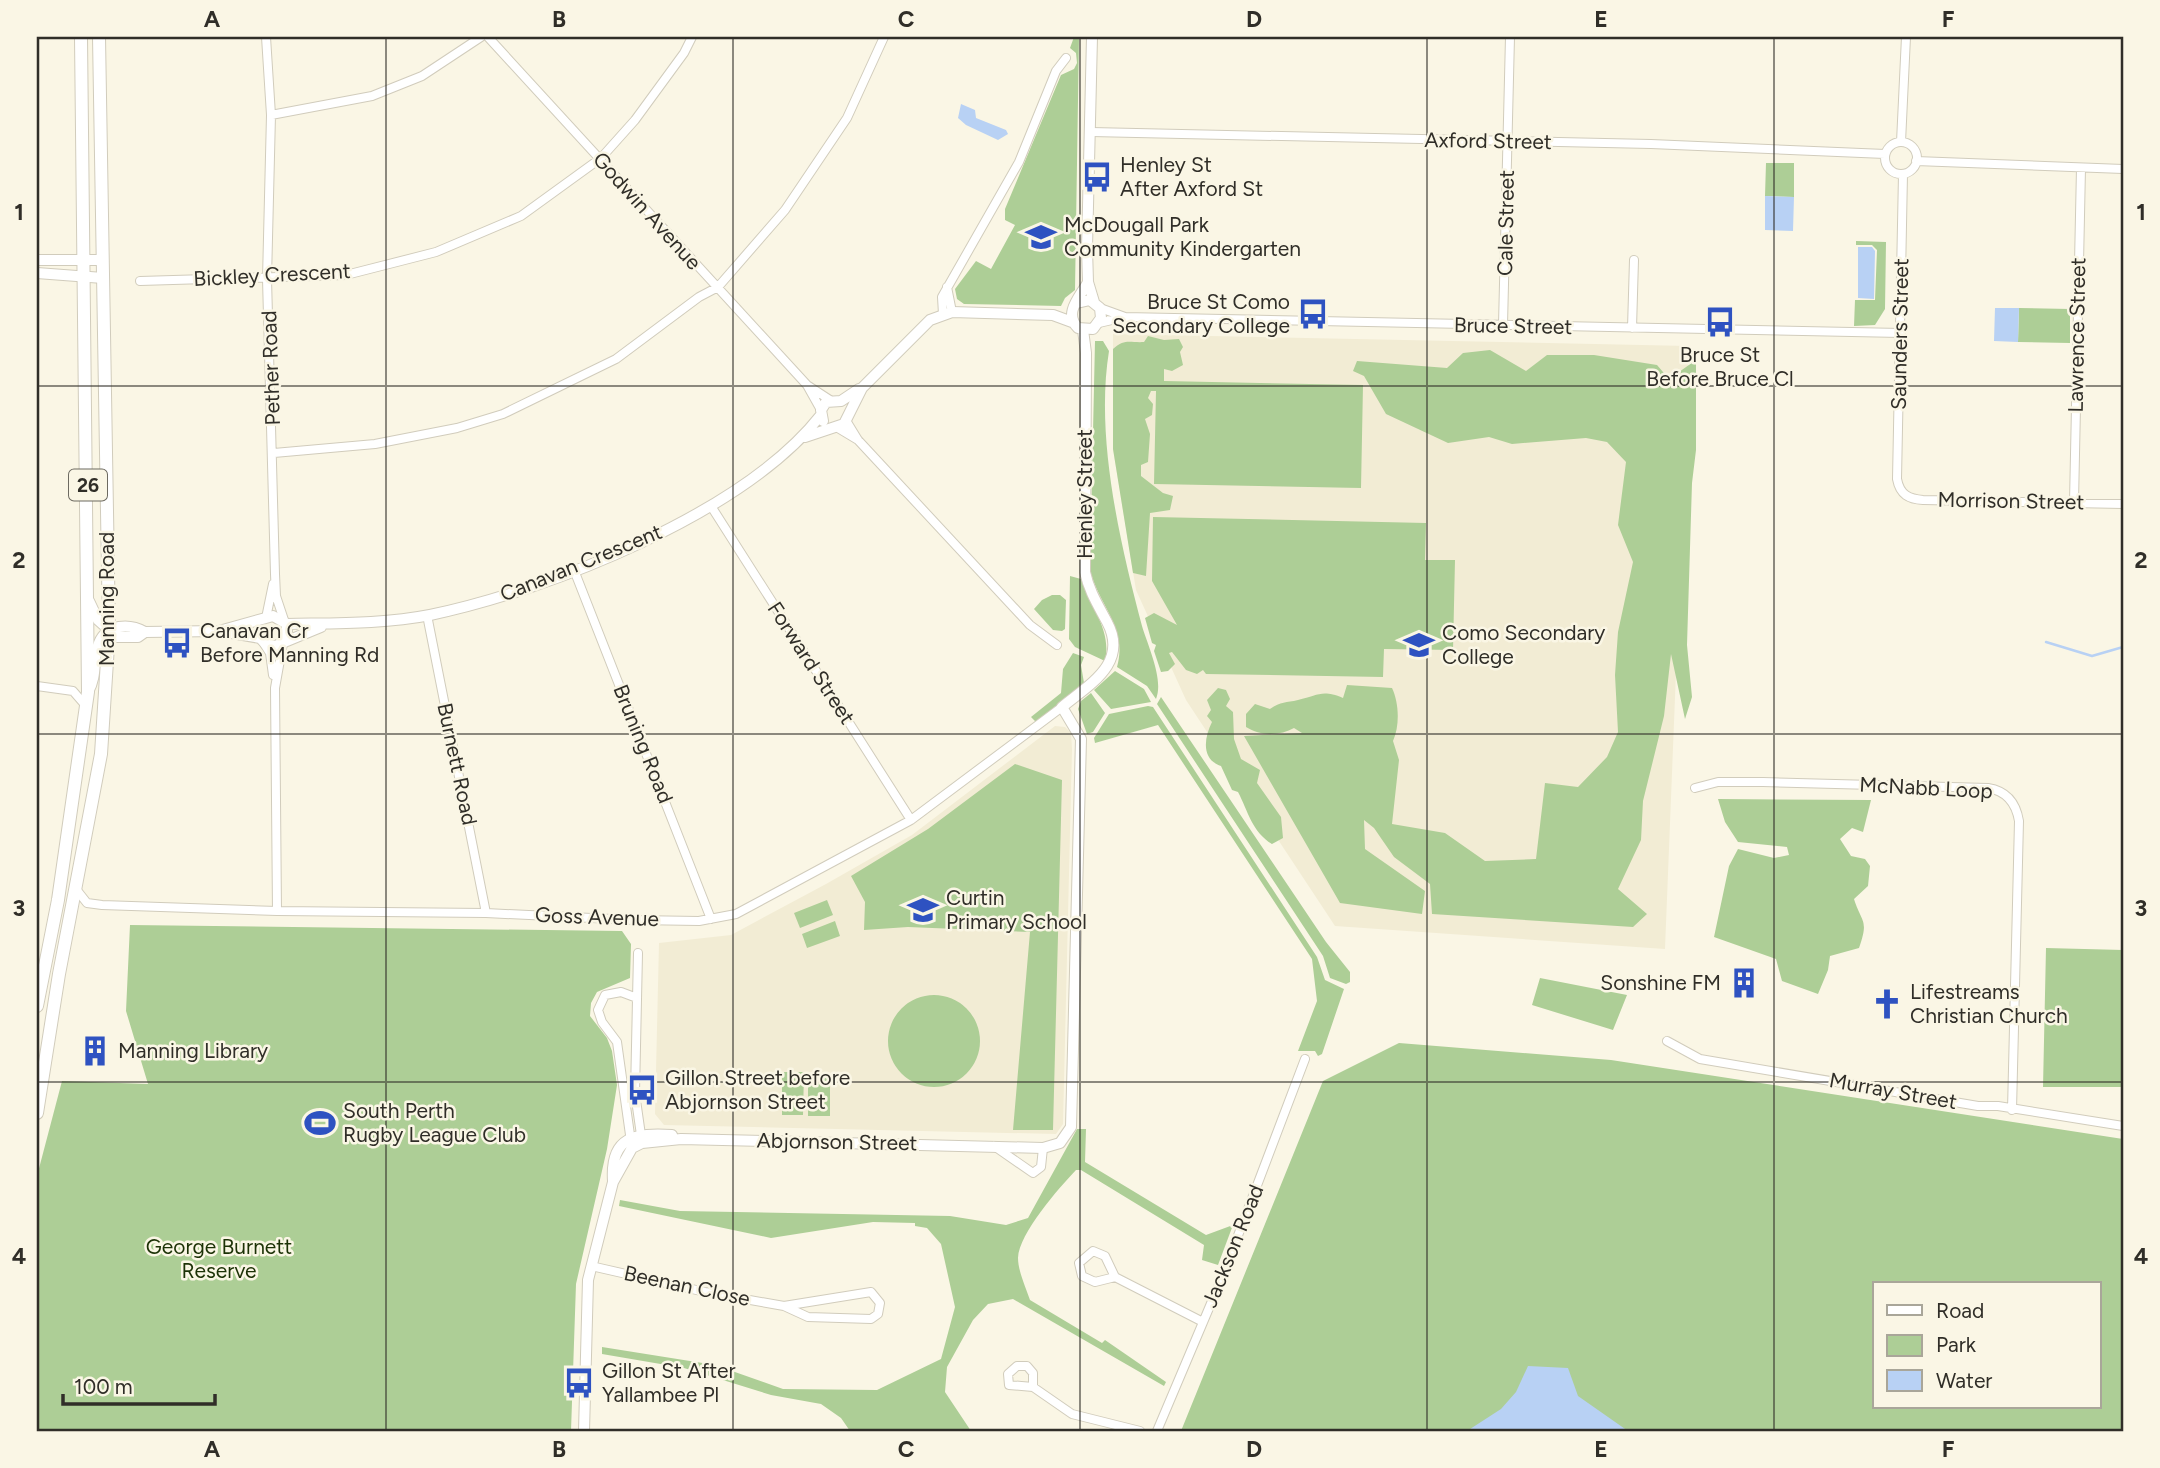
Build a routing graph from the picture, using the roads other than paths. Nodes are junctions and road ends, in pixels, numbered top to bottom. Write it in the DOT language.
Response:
graph roads {
  1 [pos="82,37"];
  2 [pos="99,37"];
  3 [pos="266,37"];
  4 [pos="481,37"];
  5 [pos="488,37"];
  6 [pos="692,37"];
  7 [pos="884,37"];
  8 [pos="1092,37"];
  9 [pos="1510,37"];
  10 [pos="1906,37"];
  11 [pos="1066,58"];
  12 [pos="271,115"];
  13 [pos="1091,132"];
  14 [pos="1508,141"];
  15 [pos="1902,142"];
  16 [pos="1885,154"];
  17 [pos="601,158"];
  18 [pos="1916,161"];
  19 [pos="2081,168"];
  20 [pos="2123,169"];
  21 [pos="1903,174"];
  22 [pos="37,260"];
  23 [pos="85,260"];
  24 [pos="103,260"];
  25 [pos="1634,260"];
  26 [pos="37,274"];
  27 [pos="86,278"];
  28 [pos="103,278"];
  29 [pos="267,279"];
  30 [pos="140,281"];
  31 [pos="1088,282"];
  32 [pos="718,287"];
  33 [pos="1097,305"];
  34 [pos="1073,312"];
  35 [pos="948,313"];
  36 [pos="1125,317"];
  37 [pos="1503,326"];
  38 [pos="1091,327"];
  39 [pos="1632,328"];
  40 [pos="1901,333"];
  41 [pos="807,385"];
  42 [pos="862,388"];
  43 [pos="835,400"];
  44 [pos="821,412"];
  45 [pos="841,422"];
  46 [pos="802,438"];
  47 [pos="274,453"];
  48 [pos="1902,492"];
  49 [pos="2074,502"];
  50 [pos="2123,504"];
  51 [pos="711,506"];
  52 [pos="574,570"];
  53 [pos="275,574"];
  54 [pos="89,601"];
  55 [pos="427,615"];
  56 [pos="264,620"];
  57 [pos="285,622"];
  58 [pos="334,624"];
  59 [pos="109,630"];
  60 [pos="219,631"];
  61 [pos="262,640"];
  62 [pos="285,641"];
  63 [pos="1058,645"];
  64 [pos="39,686"];
  65 [pos="275,688"];
  66 [pos="88,692"];
  67 [pos="86,706"];
  68 [pos="1062,707"];
  69 [pos="1695,788"];
  70 [pos="911,820"];
  71 [pos="76,889"];
  72 [pos="277,911"];
  73 [pos="486,912"];
  74 [pos="711,919"];
  75 [pos="638,953"];
  76 [pos="59,974"];
  77 [pos="39,981"];
  78 [pos="637,998"];
  79 [pos="37,1006"];
  80 [pos="1667,1041"];
  81 [pos="1306,1059"];
  82 [pos="2012,1110"];
  83 [pos="37,1113"];
  84 [pos="2123,1126"];
  85 [pos="636,1141"];
  86 [pos="993,1145"];
  87 [pos="1043,1148"];
  88 [pos="591,1266"];
  89 [pos="1115,1277"];
  90 [pos="784,1306"];
  91 [pos="1203,1322"];
  92 [pos="1033,1387"];
  93 [pos="583,1431"];
  94 [pos="1140,1431"];
  95 [pos="1157,1431"];
  1 -- 23 [label="main road, Manning Road / 26"];
  2 -- 24 [label="main road, Manning Road / 26"];
  3 -- 12 [label="street, Pether Road"];
  4 -- 12 [label="street"];
  5 -- 17 [label="street, Godwin Avenue"];
  6 -- 17 [label="street, Bickley Crescent"];
  7 -- 32 [label="street"];
  8 -- 13 [label="street"];
  9 -- 14 [label="street, Cale Street"];
  10 -- 15 [label="street"];
  11 -- 35 [label="street"];
  12 -- 29 [label="street, Pether Road"];
  13 -- 14 [label="street, Axford Street"];
  13 -- 31 [label="street"];
  14 -- 16 [label="street, Axford Street"];
  14 -- 37 [label="street, Cale Street"];
  15 -- 16 [label="street"];
  15 -- 18 [label="street"];
  16 -- 21 [label="street"];
  17 -- 29 [label="street, Bickley Crescent"];
  17 -- 32 [label="street, Godwin Avenue"];
  18 -- 19 [label="street"];
  18 -- 21 [label="street"];
  19 -- 20 [label="street"];
  19 -- 49 [label="street, Lawrence Street"];
  21 -- 40 [label="street, Saunders Street"];
  22 -- 23 [label="street"];
  23 -- 24 [label="street"];
  23 -- 27 [label="main road, Manning Road / 26"];
  24 -- 28 [label="main road, Manning Road / 26"];
  25 -- 39 [label="street"];
  26 -- 27 [label="street"];
  27 -- 28 [label="street"];
  27 -- 54 [label="main road, Manning Road / 26"];
  28 -- 59 [label="main road, Manning Road / 26"];
  29 -- 30 [label="street, Bickley Crescent"];
  29 -- 47 [label="street, Pether Road"];
  31 -- 33 [label="street"];
  31 -- 34 [label="street"];
  32 -- 41 [label="street, Godwin Avenue"];
  32 -- 47 [label="street"];
  33 -- 34 [label="street"];
  33 -- 36 [label="street, Bruce Street"];
  33 -- 38 [label="street, Henley Street"];
  34 -- 35 [label="street"];
  34 -- 38 [label="street"];
  35 -- 42 [label="street, Canavan Crescent"];
  36 -- 37 [label="street, Bruce Street"];
  36 -- 38 [label="street, Bruce Street"];
  37 -- 39 [label="street, Bruce Street"];
  38 -- 68 [label="street, Henley Street"];
  39 -- 40 [label="street, Bruce Street"];
  40 -- 48 [label="street, Saunders Street"];
  41 -- 43 [label="street, Godwin Avenue"];
  41 -- 44 [label="street, Godwin Avenue"];
  42 -- 43 [label="street, Canavan Crescent"];
  42 -- 45 [label="street, Canavan Crescent"];
  43 -- 44 [label="street, Canavan Crescent"];
  43 -- 45 [label="street"];
  44 -- 45 [label="street"];
  44 -- 46 [label="street, Canavan Crescent"];
  45 -- 46 [label="street, Canavan Crescent"];
  45 -- 63 [label="street"];
  46 -- 51 [label="street, Canavan Crescent"];
  47 -- 53 [label="street, Pether Road"];
  48 -- 49 [label="street, Morrison Street"];
  49 -- 50 [label="street, Morrison Street"];
  51 -- 52 [label="street, Canavan Crescent"];
  51 -- 70 [label="street, Forward Street"];
  52 -- 55 [label="street, Canavan Crescent"];
  52 -- 74 [label="street, Bruning Road"];
  53 -- 56 [label="street, Pether Road"];
  53 -- 57 [label="street, Pether Road"];
  54 -- 59 [label="street"];
  54 -- 66 [label="main road, Manning Road / 26"];
  55 -- 58 [label="street, Canavan Crescent"];
  55 -- 73 [label="street, Burnett Road"];
  56 -- 57 [label="street, Canavan Crescent"];
  56 -- 60 [label="street, Canavan Crescent"];
  56 -- 61 [label="street"];
  57 -- 58 [label="street, Canavan Crescent"];
  57 -- 62 [label="street"];
  58 -- 62 [label="street, Canavan Crescent"];
  59 -- 60 [label="street, Canavan Crescent"];
  59 -- 66 [label="street"];
  59 -- 71 [label="main road, Manning Road / 26"];
  60 -- 61 [label="street, Canavan Crescent"];
  61 -- 62 [label="street, Canavan Crescent"];
  61 -- 65 [label="street"];
  62 -- 65 [label="street"];
  64 -- 67 [label="street"];
  65 -- 72 [label="street"];
  66 -- 67 [label="main road, Manning Road / 26"];
  67 -- 77 [label="main road, Manning Road / 26"];
  68 -- 70 [label="street, Goss Avenue"];
  68 -- 87 [label="street, Abjornson Street"];
  69 -- 82 [label="street, McNabb Loop"];
  70 -- 74 [label="street, Goss Avenue"];
  71 -- 72 [label="street, Goss Avenue"];
  71 -- 76 [label="main road, Manning Road / 26"];
  72 -- 73 [label="street, Goss Avenue"];
  73 -- 74 [label="street, Goss Avenue"];
  75 -- 78 [label="street"];
  76 -- 77 [label="street"];
  76 -- 83 [label="main road, Manning Road / 26"];
  77 -- 79 [label="main road, Manning Road / 26"];
  78 -- 85 [label="street"];
  78 -- 85 [label="street"];
  80 -- 82 [label="street, Murray Street"];
  81 -- 91 [label="street, Jackson Road"];
  82 -- 84 [label="street, Murray Street"];
  85 -- 86 [label="street, Abjornson Street"];
  85 -- 88 [label="street"];
  86 -- 87 [label="street, Abjornson Street"];
  86 -- 87 [label="street"];
  88 -- 90 [label="street, Beenan Close"];
  88 -- 93 [label="street"];
  89 -- 89 [label="street"];
  89 -- 91 [label="street"];
  90 -- 90 [label="street, Beenan Close"];
  91 -- 95 [label="street, Jackson Road"];
  92 -- 94 [label="street"];
}
